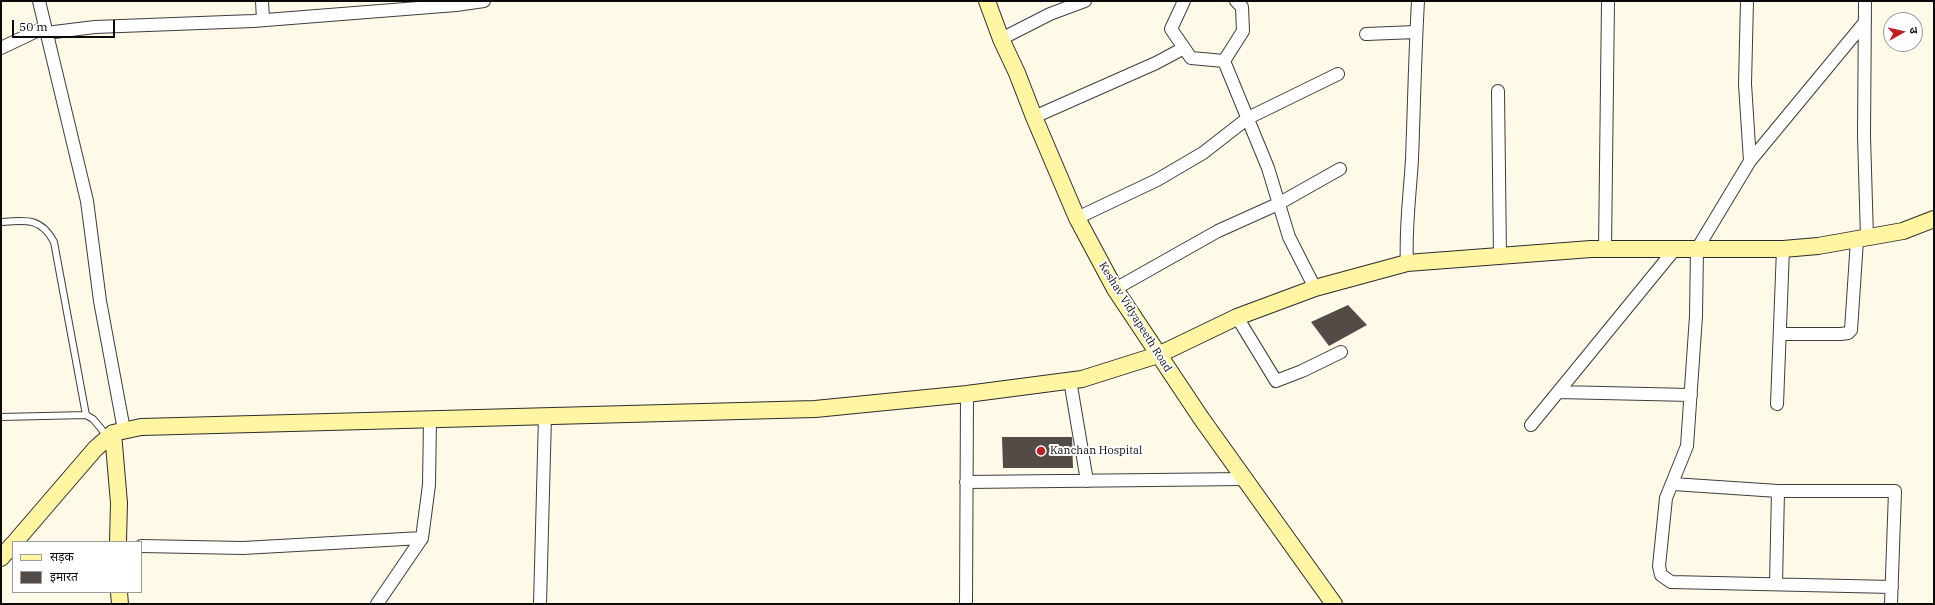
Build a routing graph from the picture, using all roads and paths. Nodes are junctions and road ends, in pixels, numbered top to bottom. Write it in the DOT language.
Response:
graph roads {
  1 [pos="39,1"];
  2 [pos="262,1"];
  3 [pos="479,1"];
  4 [pos="987,1"];
  5 [pos="1184,1"];
  6 [pos="1236,1"];
  7 [pos="1418,1"];
  8 [pos="1608,1"];
  9 [pos="1747,1"];
  10 [pos="1865,1"];
  11 [pos="1081,2"];
  12 [pos="263,20"];
  13 [pos="1865,22"];
  14 [pos="46,30"];
  15 [pos="1416,32"];
  16 [pos="1366,34"];
  17 [pos="1001,39"];
  18 [pos="1,48"];
  19 [pos="1184,48"];
  20 [pos="1224,60"];
  21 [pos="1338,74"];
  22 [pos="1498,91"];
  23 [pos="1034,117"];
  24 [pos="1248,118"];
  25 [pos="1750,161"];
  26 [pos="1340,169"];
  27 [pos="1278,204"];
  28 [pos="1077,218"];
  29 [pos="1934,219"];
  30 [pos="1,222"];
  31 [pos="1862,239"];
  32 [pos="1783,248"];
  33 [pos="1605,249"];
  34 [pos="1675,249"];
  35 [pos="1697,249"];
  36 [pos="1500,256"];
  37 [pos="1407,263"];
  38 [pos="1315,288"];
  39 [pos="1115,289"];
  40 [pos="1237,317"];
  41 [pos="1780,334"];
  42 [pos="1341,352"];
  43 [pos="1158,355"];
  44 [pos="1070,380"];
  45 [pos="1558,392"];
  46 [pos="967,394"];
  47 [pos="1691,395"];
  48 [pos="1777,404"];
  49 [pos="86,415"];
  50 [pos="545,416"];
  51 [pos="1,417"];
  52 [pos="430,419"];
  53 [pos="1531,425"];
  54 [pos="115,433"];
  55 [pos="1245,479"];
  56 [pos="1087,481"];
  57 [pos="966,482"];
  58 [pos="1673,484"];
  59 [pos="1778,491"];
  60 [pos="422,538"];
  61 [pos="16,541"];
  62 [pos="118,541"];
  63 [pos="12,545"];
  64 [pos="142,546"];
  65 [pos="1,558"];
  66 [pos="1776,584"];
  67 [pos="1892,587"];
  68 [pos="377,604"];
  69 [pos="540,604"];
  70 [pos="966,604"];
  71 [pos="1334,604"];
  72 [pos="1892,604"];
  1 -- 14 [label="street"];
  2 -- 12 [label="street"];
  3 -- 12 [label="street"];
  4 -- 17 [label="street, Keshav Vidyapeeth Road"];
  5 -- 19 [label="street"];
  6 -- 20 [label="street"];
  7 -- 15 [label="street"];
  8 -- 33 [label="street"];
  9 -- 25 [label="street"];
  10 -- 13 [label="street"];
  11 -- 17 [label="street"];
  12 -- 14 [label="street"];
  13 -- 25 [label="street"];
  13 -- 31 [label="street"];
  14 -- 18 [label="street"];
  14 -- 54 [label="street"];
  15 -- 16 [label="street"];
  15 -- 37 [label="street"];
  17 -- 23 [label="street, Keshav Vidyapeeth Road"];
  19 -- 20 [label="street"];
  19 -- 23 [label="street"];
  20 -- 24 [label="street"];
  21 -- 24 [label="street"];
  22 -- 36 [label="street"];
  23 -- 28 [label="street, Keshav Vidyapeeth Road"];
  24 -- 27 [label="street"];
  24 -- 28 [label="street"];
  25 -- 35 [label="street"];
  26 -- 27 [label="street"];
  27 -- 38 [label="street"];
  27 -- 39 [label="street"];
  28 -- 39 [label="street, Keshav Vidyapeeth Road"];
  29 -- 31 [label="street"];
  30 -- 49 [label="lane"];
  31 -- 32 [label="street"];
  31 -- 41 [label="street"];
  32 -- 35 [label="street"];
  32 -- 41 [label="street"];
  33 -- 34 [label="street"];
  33 -- 36 [label="street"];
  34 -- 35 [label="street"];
  34 -- 45 [label="street"];
  35 -- 47 [label="street"];
  36 -- 37 [label="street"];
  37 -- 38 [label="street"];
  38 -- 40 [label="street"];
  39 -- 43 [label="street, Keshav Vidyapeeth Road"];
  40 -- 42 [label="street"];
  40 -- 43 [label="street"];
  41 -- 48 [label="street"];
  43 -- 44 [label="street"];
  43 -- 55 [label="street, Keshav Vidyapeeth Road"];
  44 -- 46 [label="street"];
  44 -- 56 [label="street"];
  45 -- 47 [label="street"];
  45 -- 53 [label="street"];
  46 -- 50 [label="street"];
  46 -- 57 [label="street"];
  47 -- 58 [label="street"];
  49 -- 51 [label="lane"];
  49 -- 54 [label="lane"];
  50 -- 52 [label="street"];
  50 -- 69 [label="street"];
  52 -- 54 [label="street"];
  52 -- 60 [label="street"];
  54 -- 61 [label="street"];
  54 -- 62 [label="street"];
  55 -- 56 [label="street"];
  55 -- 71 [label="street, Keshav Vidyapeeth Road"];
  56 -- 57 [label="street"];
  57 -- 70 [label="street"];
  58 -- 59 [label="street"];
  58 -- 66 [label="street"];
  59 -- 66 [label="street"];
  59 -- 67 [label="street"];
  60 -- 64 [label="street"];
  60 -- 68 [label="street"];
  63 -- 65 [label="street"];
  66 -- 67 [label="street"];
  67 -- 72 [label="street"];
}
